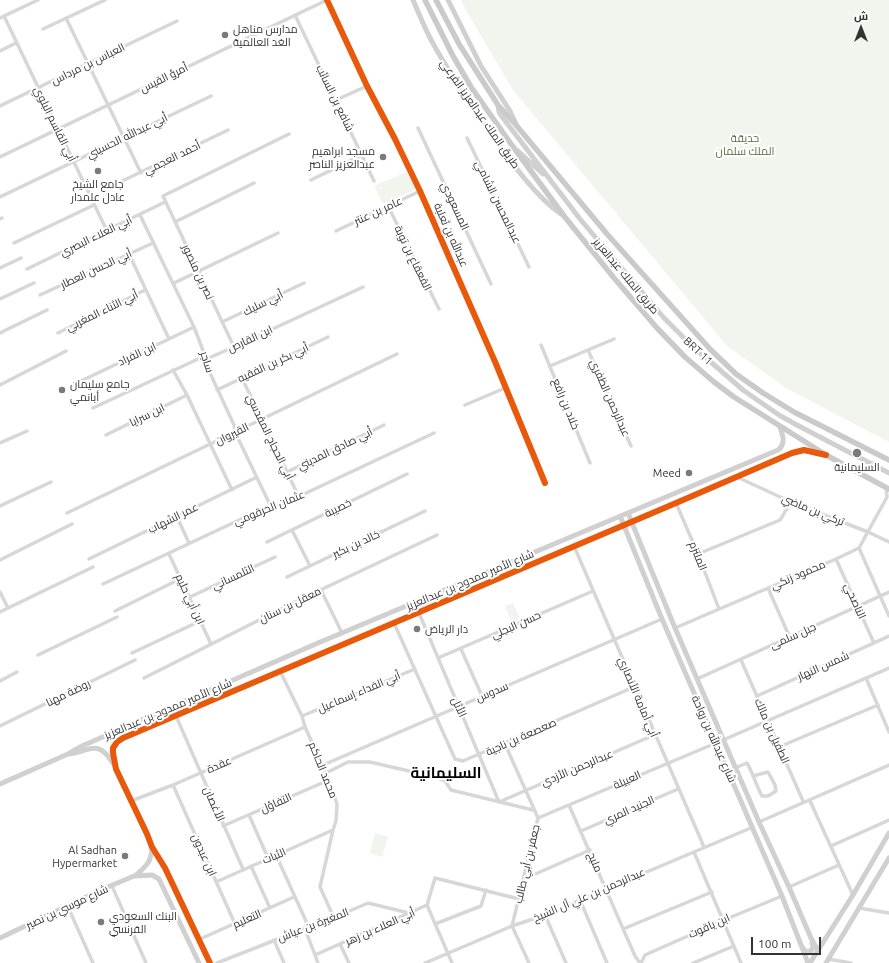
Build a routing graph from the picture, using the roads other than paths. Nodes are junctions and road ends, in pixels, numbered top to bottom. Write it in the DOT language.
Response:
graph roads {
  1 [pos="38,0"];
  2 [pos="105,0"];
  3 [pos="327,0"];
  4 [pos="413,0"];
  5 [pos="425,0"];
  6 [pos="436,0"];
  7 [pos="448,0"];
  8 [pos="295,16"];
  9 [pos="2,17"];
  10 [pos="66,18"];
  11 [pos="177,21"];
  12 [pos="43,29"];
  13 [pos="16,43"];
  14 [pos="0,51"];
  15 [pos="88,64"];
  16 [pos="366,86"];
  17 [pos="38,88"];
  18 [pos="211,96"];
  19 [pos="336,100"];
  20 [pos="109,104"];
  21 [pos="498,105"];
  22 [pos="0,106"];
  23 [pos="516,124"];
  24 [pos="418,128"];
  25 [pos="58,129"];
  26 [pos="228,130"];
  27 [pos="289,134"];
  28 [pos="124,137"];
  29 [pos="467,138"];
  30 [pos="511,144"];
  31 [pos="362,156"];
  32 [pos="0,157"];
  33 [pos="74,162"];
  34 [pos="141,173"];
  35 [pos="311,180"];
  36 [pos="550,180"];
  37 [pos="374,181"];
  38 [pos="116,184"];
  39 [pos="254,184"];
  40 [pos="420,192"];
  41 [pos="0,197"];
  42 [pos="165,202"];
  43 [pos="94,205"];
  44 [pos="388,206"];
  45 [pos="140,215"];
  46 [pos="564,216"];
  47 [pos="175,222"];
  48 [pos="107,231"];
  49 [pos="336,231"];
  50 [pos="278,233"];
  51 [pos="14,243"];
  52 [pos="153,243"];
  53 [pos="129,254"];
  54 [pos="21,258"];
  55 [pos="529,267"];
  56 [pos="0,268"];
  57 [pos="27,269"];
  58 [pos="198,272"];
  59 [pos="34,282"];
  60 [pos="174,283"];
  61 [pos="304,283"];
  62 [pos="491,284"];
  63 [pos="363,287"];
  64 [pos="145,290"];
  65 [pos="40,295"];
  66 [pos="0,298"];
  67 [pos="439,309"];
  68 [pos="47,310"];
  69 [pos="222,322"];
  70 [pos="194,327"];
  71 [pos="0,333"];
  72 [pos="58,333"];
  73 [pos="328,337"];
  74 [pos="169,339"];
  75 [pos="614,339"];
  76 [pos="541,345"];
  77 [pos="234,347"];
  78 [pos="588,350"];
  79 [pos="66,351"];
  80 [pos="397,354"];
  81 [pos="204,360"];
  82 [pos="550,366"];
  83 [pos="173,370"];
  84 [pos="242,378"];
  85 [pos="81,381"];
  86 [pos="0,385"];
  87 [pos="505,388"];
  88 [pos="217,390"];
  89 [pos="188,395"];
  90 [pos="465,405"];
  91 [pos="93,408"];
  92 [pos="262,419"];
  93 [pos="384,425"];
  94 [pos="780,427"];
  95 [pos="27,431"];
  96 [pos="236,432"];
  97 [pos="434,433"];
  98 [pos="106,435"];
  99 [pos="0,443"];
  100 [pos="211,444"];
  101 [pos="631,446"];
  102 [pos="826,455"];
  103 [pos="889,460"];
  104 [pos="590,463"];
  105 [pos="287,472"];
  106 [pos="889,473"];
  107 [pos="408,474"];
  108 [pos="737,476"];
  109 [pos="257,478"];
  110 [pos="51,482"];
  111 [pos="545,483"];
  112 [pos="888,489"];
  113 [pos="232,490"];
  114 [pos="299,497"];
  115 [pos="791,502"];
  116 [pos="676,503"];
  117 [pos="0,506"];
  118 [pos="272,508"];
  119 [pos="425,511"];
  120 [pos="67,513"];
  121 [pos="628,513"];
  122 [pos="620,516"];
  123 [pos="176,517"];
  124 [pos="632,522"];
  125 [pos="72,524"];
  126 [pos="624,526"];
  127 [pos="292,530"];
  128 [pos="868,532"];
  129 [pos="437,535"];
  130 [pos="267,542"];
  131 [pos="889,542"];
  132 [pos="189,543"];
  133 [pos="574,546"];
  134 [pos="859,548"];
  135 [pos="169,554"];
  136 [pos="698,554"];
  137 [pos="275,557"];
  138 [pos="89,559"];
  139 [pos="836,559"];
  140 [pos="0,560"];
  141 [pos="93,566"];
  142 [pos="310,566"];
  143 [pos="287,577"];
  144 [pos="180,579"];
  145 [pos="103,584"];
  146 [pos="768,588"];
  147 [pos="321,590"];
  148 [pos="593,591"];
  149 [pos="0,592"];
  150 [pos="889,592"];
  151 [pos="881,596"];
  152 [pos="190,597"];
  153 [pos="8,608"];
  154 [pos="858,608"];
  155 [pos="719,609"];
  156 [pos="115,611"];
  157 [pos="0,612"];
  158 [pos="420,613"];
  159 [pos="889,616"];
  160 [pos="117,617"];
  161 [pos="662,619"];
  162 [pos="200,621"];
  163 [pos="394,623"];
  164 [pos="675,628"];
  165 [pos="342,633"];
  166 [pos="889,636"];
  167 [pos="790,638"];
  168 [pos="614,639"];
  169 [pos="874,643"];
  170 [pos="211,644"];
  171 [pos="461,649"];
  172 [pos="132,653"];
  173 [pos="38,655"];
  174 [pos="438,658"];
  175 [pos="135,660"];
  176 [pos="741,660"];
  177 [pos="415,668"];
  178 [pos="889,668"];
  179 [pos="280,671"];
  180 [pos="17,672"];
  181 [pos="144,678"];
  182 [pos="866,678"];
  183 [pos="697,679"];
  184 [pos="0,681"];
  185 [pos="634,687"];
  186 [pos="482,696"];
  187 [pos="757,696"];
  188 [pos="878,705"];
  189 [pos="458,706"];
  190 [pos="176,716"];
  191 [pos="302,716"];
  192 [pos="436,716"];
  193 [pos="767,721"];
  194 [pos="0,726"];
  195 [pos="305,727"];
  196 [pos="889,732"];
  197 [pos="654,735"];
  198 [pos="723,740"];
  199 [pos="716,743"];
  200 [pos="505,744"];
  201 [pos="779,748"];
  202 [pos="68,754"];
  203 [pos="480,755"];
  204 [pos="667,762"];
  205 [pos="323,765"];
  206 [pos="889,765"];
  207 [pos="735,768"];
  208 [pos="116,769"];
  209 [pos="200,773"];
  210 [pos="326,773"];
  211 [pos="753,776"];
  212 [pos="329,780"];
  213 [pos="0,784"];
  214 [pos="173,785"];
  215 [pos="678,789"];
  216 [pos="525,791"];
  217 [pos="131,801"];
  218 [pos="803,801"];
  219 [pos="810,801"];
  220 [pos="499,802"];
  221 [pos="569,805"];
  222 [pos="533,810"];
  223 [pos="249,815"];
  224 [pos="538,818"];
  225 [pos="889,820"];
  226 [pos="759,822"];
  227 [pos="223,826"];
  228 [pos="753,827"];
  229 [pos="333,830"];
  230 [pos="581,831"];
  231 [pos="889,833"];
  232 [pos="831,846"];
  233 [pos="152,847"];
  234 [pos="704,847"];
  235 [pos="590,850"];
  236 [pos="694,852"];
  237 [pos="276,855"];
  238 [pos="268,858"];
  239 [pos="889,858"];
  240 [pos="839,865"];
  241 [pos="251,866"];
  242 [pos="243,869"];
  243 [pos="134,876"];
  244 [pos="524,879"];
  245 [pos="216,882"];
  246 [pos="112,886"];
  247 [pos="789,886"];
  248 [pos="606,888"];
  249 [pos="486,890"];
  250 [pos="712,892"];
  251 [pos="853,895"];
  252 [pos="782,896"];
  253 [pos="294,897"];
  254 [pos="519,899"];
  255 [pos="580,900"];
  256 [pos="427,905"];
  257 [pos="68,907"];
  258 [pos="270,908"];
  259 [pos="859,908"];
  260 [pos="410,913"];
  261 [pos="889,913"];
  262 [pos="545,915"];
  263 [pos="334,918"];
  264 [pos="724,920"];
  265 [pos="235,924"];
  266 [pos="435,924"];
  267 [pos="512,926"];
  268 [pos="306,928"];
  269 [pos="623,929"];
  270 [pos="0,938"];
  271 [pos="811,938"];
  272 [pos="200,939"];
  273 [pos="274,940"];
  274 [pos="340,944"];
  275 [pos="800,944"];
  276 [pos="734,946"];
  277 [pos="818,951"];
  278 [pos="448,953"];
  279 [pos="315,955"];
  280 [pos="827,961"];
  281 [pos="93,963"];
  282 [pos="146,963"];
  283 [pos="199,963"];
  284 [pos="210,963"];
  285 [pos="217,963"];
  286 [pos="284,963"];
  287 [pos="318,963"];
  288 [pos="349,963"];
  289 [pos="425,963"];
  290 [pos="452,963"];
  291 [pos="529,963"];
  292 [pos="566,963"];
  293 [pos="607,963"];
  294 [pos="641,963"];
  295 [pos="693,963"];
  296 [pos="741,963"];
  297 [pos="809,963"];
  298 [pos="851,963"];
  1 -- 9 [label="street"];
  2 -- 10 [label="street"];
  3 -- 8 [label="street, أمرؤ القيس"];
  3 -- 16 [label="street, عبدالله بن ثعلبة"];
  4 -- 46 [label="street, طريق الملك عبدالعزيز الفرعي"];
  5 -- 30 [label="main road, طريق الملك عبدالعزيز"];
  6 -- 21 [label="main road, طريق الملك عبدالعزيز"];
  7 -- 23 [label="street"];
  8 -- 19 [label="street, شافع بن السائب"];
  8 -- 20 [label="street, أمرؤ القيس"];
  9 -- 13 [label="street, أبي القاسم البلوي"];
  10 -- 12 [label="street"];
  10 -- 15 [label="street"];
  11 -- 15 [label="street, العباس بن مرداس"];
  13 -- 14 [label="street"];
  13 -- 17 [label="street, أبي القاسم البلوي"];
  15 -- 17 [label="street, العباس بن مرداس"];
  15 -- 20 [label="street"];
  16 -- 19 [label="street"];
  16 -- 40 [label="street, عبدالله بن ثعلبة"];
  17 -- 22 [label="street, العباس بن مرداس"];
  17 -- 25 [label="street, أبي القاسم البلوي"];
  18 -- 28 [label="street, أبي عبدالله الحسيني"];
  19 -- 31 [label="street, شافع بن السائب"];
  20 -- 25 [label="street, أمرؤ القيس"];
  20 -- 28 [label="street"];
  21 -- 23 [label="main road, طريق الملك عبدالعزيز"];
  21 -- 36 [label="street, BRT 11"];
  23 -- 103 [label="main road, طريق الملك عبدالعزيز"];
  24 -- 62 [label="street, المسعودي"];
  25 -- 32 [label="street, أمرؤ القيس"];
  25 -- 33 [label="street, أبي القاسم البلوي"];
  26 -- 34 [label="street, أحمد العجمي"];
  27 -- 42 [label="street, نصر بن منصور"];
  28 -- 33 [label="street, أبي عبدالله الحسيني"];
  28 -- 34 [label="street"];
  29 -- 55 [label="street, عبدالمحسن الشامي"];
  30 -- 36 [label="street, BRT 11"];
  30 -- 46 [label="main road, طريق الملك عبدالعزيز"];
  31 -- 35 [label="street"];
  31 -- 37 [label="street, شافع بن السائب"];
  33 -- 41 [label="street, أبي عبدالله الحسيني"];
  33 -- 43 [label="street, أبي القاسم البلوي"];
  34 -- 38 [label="street, أحمد العجمي"];
  36 -- 106 [label="street, BRT 11"];
  39 -- 47 [label="street"];
  40 -- 44 [label="street, عامر بن عنتر"];
  40 -- 87 [label="street, عبدالله بن ثعلبة"];
  42 -- 45 [label="street, أبي العلاء البصري"];
  42 -- 47 [label="street, نصر بن منصور"];
  43 -- 48 [label="street, أبي القاسم البلوي"];
  43 -- 51 [label="street"];
  44 -- 49 [label="street, عامر بن عنتر"];
  44 -- 67 [label="street, القعقاع بن توبة"];
  45 -- 48 [label="street, أبي العلاء البصري"];
  45 -- 52 [label="street, ساجر"];
  46 -- 94 [label="main road, طريق الملك عبدالعزيز"];
  47 -- 58 [label="street, نصر بن منصور"];
  48 -- 57 [label="street, أبي العلاء البصري"];
  50 -- 58 [label="street"];
  52 -- 53 [label="street, أبي الحسن العطار"];
  52 -- 60 [label="street, ساجر"];
  53 -- 64 [label="street"];
  53 -- 65 [label="street, أبي الحسن العطار"];
  54 -- 56 [label="street"];
  58 -- 60 [label="street"];
  58 -- 69 [label="street, نصر بن منصور"];
  59 -- 66 [label="street"];
  60 -- 70 [label="street, ساجر"];
  61 -- 69 [label="street, أبي سليك"];
  63 -- 77 [label="street, ابن القارص"];
  64 -- 72 [label="street, أبي الثناء المغربي"];
  64 -- 74 [label="street"];
  68 -- 71 [label="street"];
  69 -- 77 [label="street, نصر بن منصور"];
  70 -- 74 [label="street, ابن الفراد"];
  70 -- 81 [label="street, ساجر"];
  73 -- 84 [label="street, أبي بكر بن الفقيه"];
  74 -- 85 [label="street, ابن الفراد"];
  75 -- 78 [label="street"];
  76 -- 82 [label="street, خلاد بن رافع"];
  77 -- 81 [label="street, ابن القارص"];
  78 -- 82 [label="street"];
  78 -- 101 [label="street, عبدالرحمن الظفري"];
  79 -- 86 [label="street"];
  80 -- 92 [label="street, القيروان"];
  81 -- 83 [label="street, ابن القارص"];
  81 -- 88 [label="street, ساجر"];
  82 -- 104 [label="street, خلاد بن رافع"];
  83 -- 89 [label="street"];
  83 -- 91 [label="street, ابن القارص"];
  84 -- 88 [label="street, أبي بكر بن الفقيه"];
  84 -- 92 [label="street, أبي الحجاج المقدسي"];
  87 -- 90 [label="street"];
  87 -- 111 [label="street, عبدالله بن ثعلبة"];
  88 -- 96 [label="street, ساجر"];
  89 -- 98 [label="street, ابن سرايا"];
  89 -- 100 [label="street"];
  92 -- 96 [label="street, القيروان"];
  92 -- 105 [label="street, أبي الحجاج المقدسي"];
  93 -- 105 [label="street, أبي صادق المديني"];
  94 -- 102 [label="main road, طريق الملك عبدالعزيز"];
  94 -- 121 [label="street, شارع الأمير ممدوح بن عبدالعزيز"];
  95 -- 99 [label="street"];
  96 -- 100 [label="street, القيروان"];
  96 -- 109 [label="street, ساجر"];
  97 -- 114 [label="street, عثمان الحرقومي"];
  100 -- 113 [label="street"];
  100 -- 120 [label="street, القيروان"];
  102 -- 108 [label="street, شارع الأمير ممدوح بن عبدالعزيز"];
  102 -- 112 [label="main road, طريق الملك عبدالعزيز"];
  105 -- 114 [label="street, أبي الحجاج المقدسي"];
  107 -- 127 [label="street, خصيبة"];
  108 -- 115 [label="street, تركي بن ماضي"];
  108 -- 116 [label="street, شارع الأمير ممدوح بن عبدالعزيز"];
  109 -- 113 [label="street, عمر الشهاب"];
  109 -- 118 [label="street, ساجر"];
  110 -- 117 [label="street"];
  112 -- 128 [label="street"];
  113 -- 123 [label="street, عمر الشهاب"];
  114 -- 118 [label="street, عثمان الحرقومي"];
  115 -- 128 [label="street, تركي بن ماضي"];
  115 -- 136 [label="street"];
  116 -- 124 [label="street, شارع الأمير ممدوح بن عبدالعزيز"];
  116 -- 136 [label="street, الملتزم"];
  118 -- 132 [label="street, عثمان الحرقومي"];
  119 -- 142 [label="street, خالد بن بكير"];
  121 -- 122 [label="street, شارع الأمير ممدوح بن عبدالعزيز"];
  121 -- 124 [label="street, شارع عبدالله بن رواحة"];
  122 -- 126 [label="street, شارع عبدالله بن رواحة"];
  122 -- 165 [label="street, شارع الأمير ممدوح بن عبدالعزيز"];
  123 -- 132 [label="street"];
  123 -- 138 [label="street, عمر الشهاب"];
  124 -- 126 [label="street, شارع الأمير ممدوح بن عبدالعزيز"];
  124 -- 164 [label="street, شارع عبدالله بن رواحة"];
  125 -- 140 [label="street"];
  126 -- 133 [label="street, شارع الأمير ممدوح بن عبدالعزيز"];
  126 -- 161 [label="street, شارع عبدالله بن رواحة"];
  127 -- 130 [label="street, خصيبة"];
  127 -- 142 [label="street"];
  128 -- 131 [label="street, تركي بن ماضي"];
  128 -- 134 [label="street"];
  129 -- 147 [label="street, معقل بن سنان"];
  132 -- 135 [label="street, عثمان الحرقومي"];
  133 -- 148 [label="street, أبي أمامة الأنصاري"];
  133 -- 158 [label="street, شارع الأمير ممدوح بن عبدالعزيز"];
  134 -- 139 [label="street, محمود زنكي"];
  134 -- 151 [label="street"];
  135 -- 144 [label="street, ابن أبي حليم"];
  135 -- 145 [label="street, عثمان الحرقومي"];
  136 -- 155 [label="street, الملتزم"];
  137 -- 152 [label="street, التلمساني"];
  139 -- 146 [label="street, محمود زنكي"];
  139 -- 154 [label="street, الناصحي"];
  141 -- 153 [label="street"];
  142 -- 143 [label="street, خالد بن بكير"];
  144 -- 152 [label="street, ابن أبي حليم"];
  144 -- 156 [label="street"];
  146 -- 155 [label="street, محمود زنكي"];
  146 -- 167 [label="street"];
  147 -- 165 [label="street"];
  147 -- 170 [label="street, معقل بن سنان"];
  148 -- 168 [label="street, أبي أمامة الأنصاري"];
  148 -- 171 [label="street, حسن البجلي"];
  149 -- 153 [label="street"];
  150 -- 151 [label="street, جبل سلمى"];
  151 -- 154 [label="street, جبل سلمى"];
  151 -- 159 [label="street"];
  152 -- 162 [label="street, ابن أبي حليم"];
  153 -- 157 [label="street"];
  154 -- 167 [label="street, جبل سلمى"];
  154 -- 169 [label="street, الناصحي"];
  155 -- 164 [label="street, محمود زنكي"];
  158 -- 163 [label="street, شارع الأمير ممدوح بن عبدالعزيز"];
  158 -- 174 [label="street, الأثل"];
  160 -- 173 [label="street"];
  161 -- 168 [label="street, سدوس"];
  161 -- 199 [label="street, شارع عبدالله بن رواحة"];
  162 -- 170 [label="street, ابن أبي حليم"];
  162 -- 172 [label="street"];
  163 -- 177 [label="street, صعصعة بن ناجية"];
  163 -- 179 [label="street, شارع الأمير ممدوح بن عبدالعزيز"];
  164 -- 183 [label="street, شارع عبدالله بن رواحة"];
  165 -- 202 [label="street, شارع الأمير ممدوح بن عبدالعزيز"];
  166 -- 169 [label="street, شمس النهار"];
  167 -- 176 [label="street, جبل سلمى"];
  168 -- 185 [label="street, أبي أمامة الأنصاري"];
  168 -- 186 [label="street, سدوس"];
  169 -- 187 [label="street, شمس النهار"];
  170 -- 181 [label="street, معقل بن سنان"];
  171 -- 174 [label="street, حسن البجلي"];
  171 -- 186 [label="street"];
  174 -- 189 [label="street, الأثل"];
  175 -- 194 [label="street, روضة مهنا"];
  176 -- 183 [label="street, جبل سلمى"];
  176 -- 187 [label="street, الطفيل بن مالك"];
  177 -- 191 [label="street, أبي الفداء إسماعيل"];
  177 -- 192 [label="street, صعصعة بن ناجية"];
  178 -- 182 [label="street"];
  179 -- 190 [label="street, شارع الأمير ممدوح بن عبدالعزيز"];
  179 -- 191 [label="street, محمد الحاكم"];
  180 -- 184 [label="street"];
  182 -- 188 [label="street"];
  182 -- 193 [label="street"];
  183 -- 198 [label="street, شارع عبدالله بن رواحة"];
  185 -- 197 [label="street, أبي أمامة الأنصاري"];
  185 -- 200 [label="street, صعصعة بن ناجية"];
  186 -- 189 [label="street, سدوس"];
  187 -- 193 [label="street, الطفيل بن مالك"];
  188 -- 196 [label="street"];
  188 -- 201 [label="street"];
  189 -- 192 [label="street, سدوس"];
  189 -- 203 [label="street, الأثل"];
  190 -- 208 [label="street, شارع الأمير ممدوح بن عبدالعزيز"];
  190 -- 209 [label="street, الأغصان"];
  191 -- 195 [label="street, محمد الحاكم"];
  192 -- 203 [label="street, صعصعة بن ناجية"];
  192 -- 205 [label="street, سدوس"];
  193 -- 198 [label="street"];
  193 -- 201 [label="street, الطفيل بن مالك"];
  195 -- 205 [label="street, محمد الحاكم"];
  195 -- 209 [label="street, عقدة"];
  197 -- 204 [label="street, أبي أمامة الأنصاري"];
  197 -- 216 [label="street, عبدالرحمن الأزدي"];
  198 -- 207 [label="street, شارع عبدالله بن رواحة"];
  199 -- 204 [label="street, العبيلة"];
  199 -- 228 [label="street, شارع عبدالله بن رواحة"];
  200 -- 203 [label="street, صعصعة بن ناجية"];
  200 -- 216 [label="street, جعفر بن أبي طالب"];
  201 -- 218 [label="street, الطفيل بن مالك"];
  202 -- 208 [label="street"];
  202 -- 213 [label="street, شارع الأمير ممدوح بن عبدالعزيز"];
  203 -- 220 [label="street, الأثل"];
  204 -- 215 [label="street, أبي أمامة الأنصاري"];
  204 -- 221 [label="street, العبيلة"];
  205 -- 210 [label="street, محمد الحاكم"];
  206 -- 219 [label="street"];
  207 -- 211 [label="street"];
  207 -- 226 [label="street, شارع عبدالله بن رواحة"];
  208 -- 217 [label="street"];
  209 -- 214 [label="street, عقدة"];
  209 -- 227 [label="street, الأغصان"];
  210 -- 212 [label="street, محمد الحاكم"];
  210 -- 220 [label="street"];
  211 -- 211 [label="street"];
  212 -- 223 [label="street, التفاؤل"];
  212 -- 229 [label="street, محمد الحاكم"];
  214 -- 217 [label="street, عقدة"];
  214 -- 245 [label="street, ابن عبدون"];
  215 -- 230 [label="street, الجنيد المري"];
  215 -- 234 [label="street, أبي أمامة الأنصاري"];
  216 -- 220 [label="street, عبدالرحمن الأزدي"];
  216 -- 222 [label="street, جعفر بن أبي طالب"];
  217 -- 233 [label="street"];
  218 -- 219 [label="street"];
  218 -- 226 [label="street"];
  219 -- 232 [label="street"];
  220 -- 222 [label="street"];
  221 -- 224 [label="street, العبيلة"];
  221 -- 230 [label="street, مليح"];
  222 -- 224 [label="street, جعفر بن أبي طالب"];
  223 -- 227 [label="street, التفاؤل"];
  223 -- 238 [label="street"];
  224 -- 244 [label="street, جعفر بن أبي طالب"];
  225 -- 232 [label="street"];
  226 -- 247 [label="street, شارع عبدالله بن رواحة"];
  227 -- 242 [label="street, الأغصان"];
  228 -- 234 [label="street, عبدالرحمن بن علي آل الشيخ"];
  228 -- 252 [label="street, شارع عبدالله بن رواحة"];
  229 -- 237 [label="street, الثبات"];
  229 -- 263 [label="street, محمد الحاكم"];
  230 -- 235 [label="street, مليح"];
  231 -- 251 [label="street"];
  232 -- 240 [label="street"];
  233 -- 243 [label="street"];
  233 -- 272 [label="street"];
  234 -- 236 [label="street, عبدالرحمن بن علي آل الشيخ"];
  235 -- 244 [label="street"];
  235 -- 248 [label="street, مليح"];
  236 -- 248 [label="street, عبدالرحمن بن علي آل الشيخ"];
  236 -- 250 [label="street"];
  237 -- 238 [label="street, الثبات"];
  237 -- 253 [label="street"];
  238 -- 241 [label="street, الثبات"];
  239 -- 259 [label="street"];
  240 -- 247 [label="street"];
  240 -- 251 [label="street"];
  241 -- 242 [label="street, الثبات"];
  241 -- 258 [label="street"];
  242 -- 245 [label="street, الثبات"];
  243 -- 246 [label="street, شارع موسي بن نصير"];
  243 -- 283 [label="street"];
  244 -- 254 [label="street, جعفر بن أبي طالب"];
  245 -- 265 [label="street, ابن عبدون"];
  246 -- 257 [label="street, شارع موسي بن نصير"];
  246 -- 282 [label="street"];
  247 -- 271 [label="street, شارع عبدالله بن رواحة"];
  248 -- 255 [label="street, عبدالرحمن بن علي آل الشيخ"];
  248 -- 269 [label="street, مليح"];
  249 -- 254 [label="street, أبي العلاء بن زهر"];
  249 -- 256 [label="street, أبي العلاء بن زهر"];
  249 -- 266 [label="street"];
  250 -- 264 [label="street"];
  250 -- 269 [label="street"];
  251 -- 277 [label="street"];
  252 -- 264 [label="street, ابن ياقوت"];
  252 -- 275 [label="street, شارع عبدالله بن رواحة"];
  253 -- 258 [label="street, التعليم"];
  253 -- 268 [label="street"];
  254 -- 267 [label="street, جعفر بن أبي طالب"];
  255 -- 262 [label="street, عبدالرحمن بن علي آل الشيخ"];
  255 -- 293 [label="street"];
  256 -- 260 [label="street, أبي العلاء بن زهر"];
  256 -- 266 [label="street"];
  257 -- 270 [label="street, شارع موسي بن نصير"];
  257 -- 281 [label="street"];
  258 -- 265 [label="street, التعليم"];
  259 -- 261 [label="street"];
  259 -- 280 [label="street"];
  260 -- 263 [label="street, المغيرة بن عياش"];
  260 -- 274 [label="street, أبي العلاء بن زهر"];
  262 -- 267 [label="street, عبدالرحمن بن علي آل الشيخ"];
  262 -- 292 [label="street"];
  263 -- 268 [label="street, المغيرة بن عياش"];
  264 -- 276 [label="street"];
  264 -- 294 [label="street, ابن ياقوت"];
  265 -- 272 [label="street, التعليم"];
  266 -- 278 [label="street"];
  267 -- 278 [label="street, عبدالرحمن بن علي آل الشيخ"];
  267 -- 291 [label="street"];
  268 -- 273 [label="street, المغيرة بن عياش"];
  268 -- 279 [label="street"];
  269 -- 294 [label="street, مليح"];
  271 -- 275 [label="street"];
  271 -- 277 [label="street, شارع عبدالله بن رواحة"];
  272 -- 284 [label="street"];
  273 -- 285 [label="street, المغيرة بن عياش"];
  273 -- 286 [label="street"];
  274 -- 279 [label="street, أبي العلاء بن زهر"];
  274 -- 288 [label="street"];
  275 -- 297 [label="street, شارع عبدالله بن رواحة"];
  276 -- 295 [label="street"];
  276 -- 296 [label="street"];
  277 -- 297 [label="street"];
  278 -- 289 [label="street, عبدالرحمن بن علي آل الشيخ"];
  278 -- 290 [label="street"];
  279 -- 287 [label="street"];
  280 -- 298 [label="street"];
}
